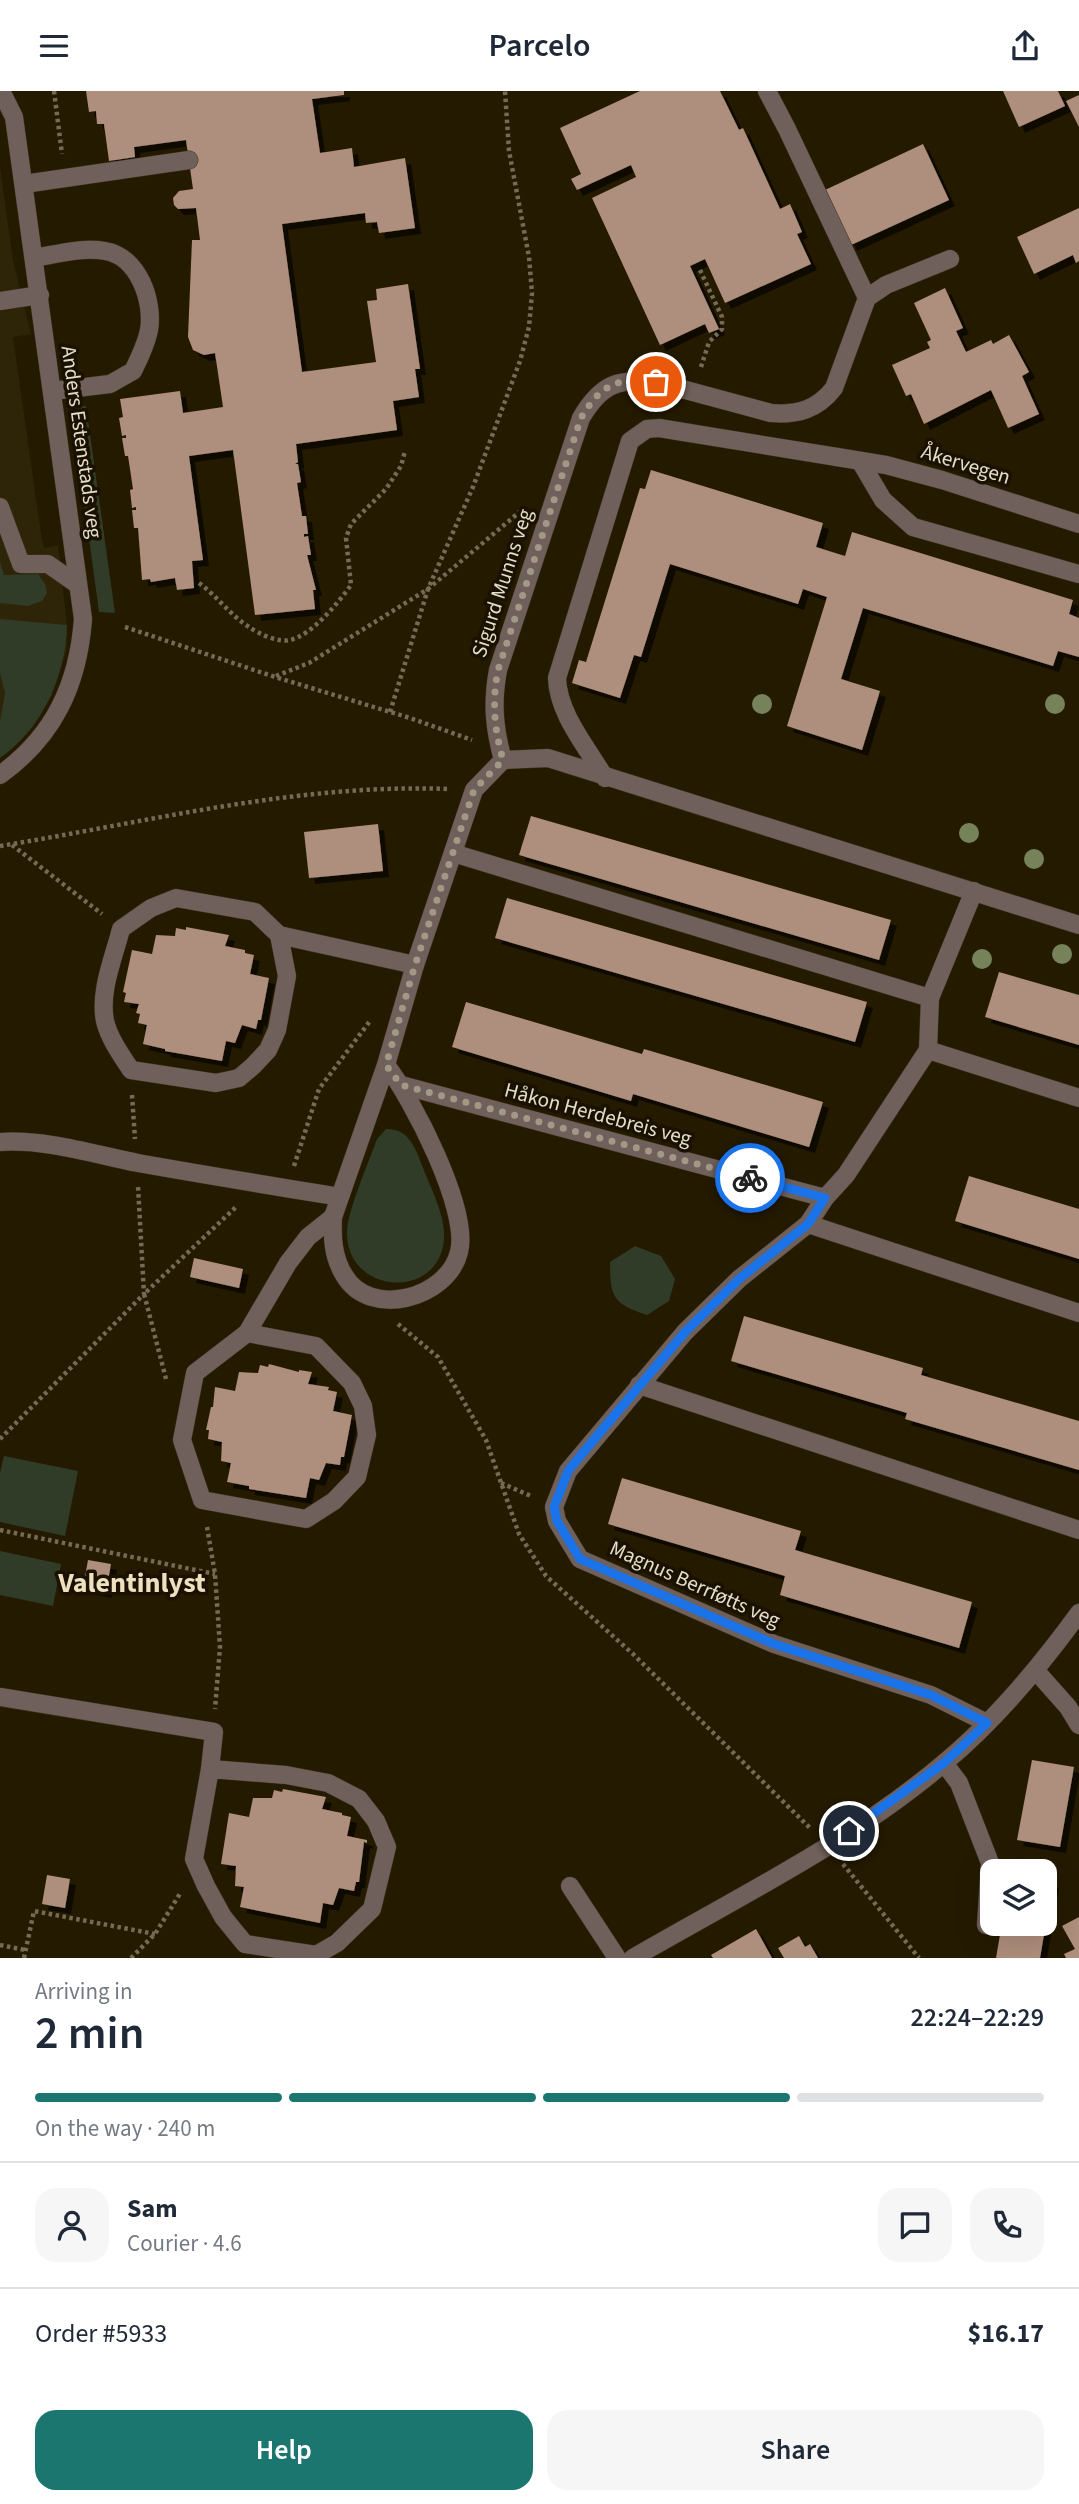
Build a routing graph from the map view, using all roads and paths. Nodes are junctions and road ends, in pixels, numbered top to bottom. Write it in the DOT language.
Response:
graph roads {
  1 [pos="1,91"];
  2 [pos="505,91"];
  3 [pos="767,91"];
  4 [pos="189,160"];
  5 [pos="24,184"];
  6 [pos="34,258"];
  7 [pos="950,259"];
  8 [pos="700,270"];
  9 [pos="40,295"];
  10 [pos="867,298"];
  11 [pos="0,301"];
  12 [pos="52,391"];
  13 [pos="695,393"];
  14 [pos="405,451"];
  15 [pos="860,461"];
  16 [pos="561,477"];
  17 [pos="0,507"];
  18 [pos="1079,524"];
  19 [pos="1079,574"];
  20 [pos="199,583"];
  21 [pos="78,585"];
  22 [pos="428,589"];
  23 [pos="125,627"];
  24 [pos="275,677"];
  25 [pos="390,712"];
  26 [pos="503,760"];
  27 [pos="0,775"];
  28 [pos="605,778"];
  29 [pos="474,790"];
  30 [pos="11,845"];
  31 [pos="0,846"];
  32 [pos="453,853"];
  33 [pos="974,891"];
  34 [pos="1079,925"];
  35 [pos="121,929"];
  36 [pos="279,935"];
  37 [pos="415,965"];
  38 [pos="930,998"];
  39 [pos="373,1018"];
  40 [pos="928,1050"];
  41 [pos="386,1065"];
  42 [pos="131,1070"];
  43 [pos="401,1085"];
  44 [pos="1079,1098"];
  45 [pos="0,1142"];
  46 [pos="136,1162"];
  47 [pos="261,1184"];
  48 [pos="292,1189"];
  49 [pos="340,1197"];
  50 [pos="825,1198"];
  51 [pos="333,1217"];
  52 [pos="808,1224"];
  53 [pos="144,1294"];
  54 [pos="379,1299"];
  55 [pos="1079,1313"];
  56 [pos="247,1333"];
  57 [pos="639,1385"];
  58 [pos="168,1387"];
  59 [pos="0,1439"];
  60 [pos="501,1483"];
  61 [pos="202,1500"];
  62 [pos="554,1507"];
  63 [pos="0,1530"];
  64 [pos="1079,1530"];
  65 [pos="215,1574"];
  66 [pos="1079,1613"];
  67 [pos="1036,1671"];
  68 [pos="0,1697"];
  69 [pos="987,1723"];
  70 [pos="1079,1725"];
  71 [pos="214,1732"];
  72 [pos="944,1763"];
  73 [pos="210,1769"];
  74 [pos="828,1846"];
  75 [pos="988,1859"];
  76 [pos="194,1860"];
  77 [pos="570,1886"];
  78 [pos="155,1934"];
  79 [pos="0,1945"];
  80 [pos="25,1950"];
  81 [pos="277,1954"];
  82 [pos="24,1958"];
  83 [pos="131,1958"];
  84 [pos="617,1958"];
  85 [pos="634,1958"];
  86 [pos="919,1958"];
  1 -- 5 [label="street, Anders Estenstads veg"];
  2 -- 22 [label="path"];
  3 -- 10 [label="street"];
  4 -- 5 [label="street"];
  5 -- 6 [label="street, Anders Estenstads veg"];
  6 -- 9 [label="street, Anders Estenstads veg"];
  6 -- 12 [label="street"];
  7 -- 10 [label="street"];
  8 -- 13 [label="path"];
  9 -- 11 [label="street"];
  9 -- 12 [label="street, Anders Estenstads veg"];
  10 -- 13 [label="street, Sigurd Munns veg"];
  12 -- 21 [label="street, Anders Estenstads veg"];
  13 -- 16 [label="street, Sigurd Munns veg"];
  14 -- 20 [label="path"];
  15 -- 18 [label="street, Åkervegen"];
  15 -- 19 [label="street"];
  15 -- 28 [label="street, Åkervegen"];
  16 -- 22 [label="path"];
  16 -- 26 [label="street, Sigurd Munns veg"];
  17 -- 21 [label="street"];
  21 -- 27 [label="street, Anders Estenstads veg"];
  22 -- 24 [label="path"];
  22 -- 25 [label="path"];
  23 -- 24 [label="path"];
  24 -- 25 [label="path"];
  25 -- 26 [label="path"];
  26 -- 28 [label="street"];
  26 -- 29 [label="street"];
  28 -- 33 [label="street"];
  29 -- 30 [label="path"];
  29 -- 32 [label="street"];
  30 -- 31 [label="path"];
  30 -- 35 [label="path"];
  32 -- 37 [label="street"];
  32 -- 38 [label="street"];
  33 -- 34 [label="street"];
  33 -- 38 [label="street"];
  35 -- 36 [label="street"];
  35 -- 42 [label="street"];
  36 -- 37 [label="street"];
  36 -- 42 [label="street"];
  37 -- 41 [label="street"];
  38 -- 40 [label="street"];
  39 -- 48 [label="path"];
  40 -- 44 [label="street"];
  40 -- 50 [label="street"];
  41 -- 43 [label="street"];
  41 -- 49 [label="street"];
  42 -- 46 [label="path"];
  43 -- 50 [label="street, Håkon Herdebreis veg"];
  43 -- 54 [label="street"];
  45 -- 46 [label="street"];
  46 -- 47 [label="street"];
  46 -- 53 [label="path"];
  47 -- 48 [label="street"];
  47 -- 53 [label="path"];
  48 -- 49 [label="street"];
  49 -- 51 [label="street"];
  50 -- 52 [label="street"];
  51 -- 54 [label="street"];
  51 -- 56 [label="street"];
  52 -- 55 [label="street"];
  52 -- 57 [label="street"];
  53 -- 58 [label="path"];
  53 -- 59 [label="path"];
  54 -- 60 [label="path"];
  56 -- 61 [label="street"];
  56 -- 61 [label="street"];
  57 -- 62 [label="street"];
  57 -- 64 [label="street"];
  60 -- 62 [label="path"];
  60 -- 74 [label="path"];
  61 -- 65 [label="path"];
  62 -- 69 [label="street, Magnus Berrføtts veg"];
  63 -- 65 [label="path"];
  65 -- 71 [label="path"];
  66 -- 67 [label="street"];
  67 -- 69 [label="street"];
  67 -- 70 [label="street"];
  68 -- 71 [label="street"];
  69 -- 72 [label="street"];
  71 -- 73 [label="street"];
  72 -- 74 [label="street"];
  72 -- 75 [label="street"];
  73 -- 76 [label="street"];
  73 -- 81 [label="street"];
  74 -- 85 [label="street"];
  74 -- 86 [label="path"];
  76 -- 78 [label="path"];
  76 -- 81 [label="street"];
  77 -- 84 [label="street"];
  78 -- 80 [label="path"];
  78 -- 83 [label="path"];
  79 -- 80 [label="path"];
  80 -- 82 [label="path"];
}
